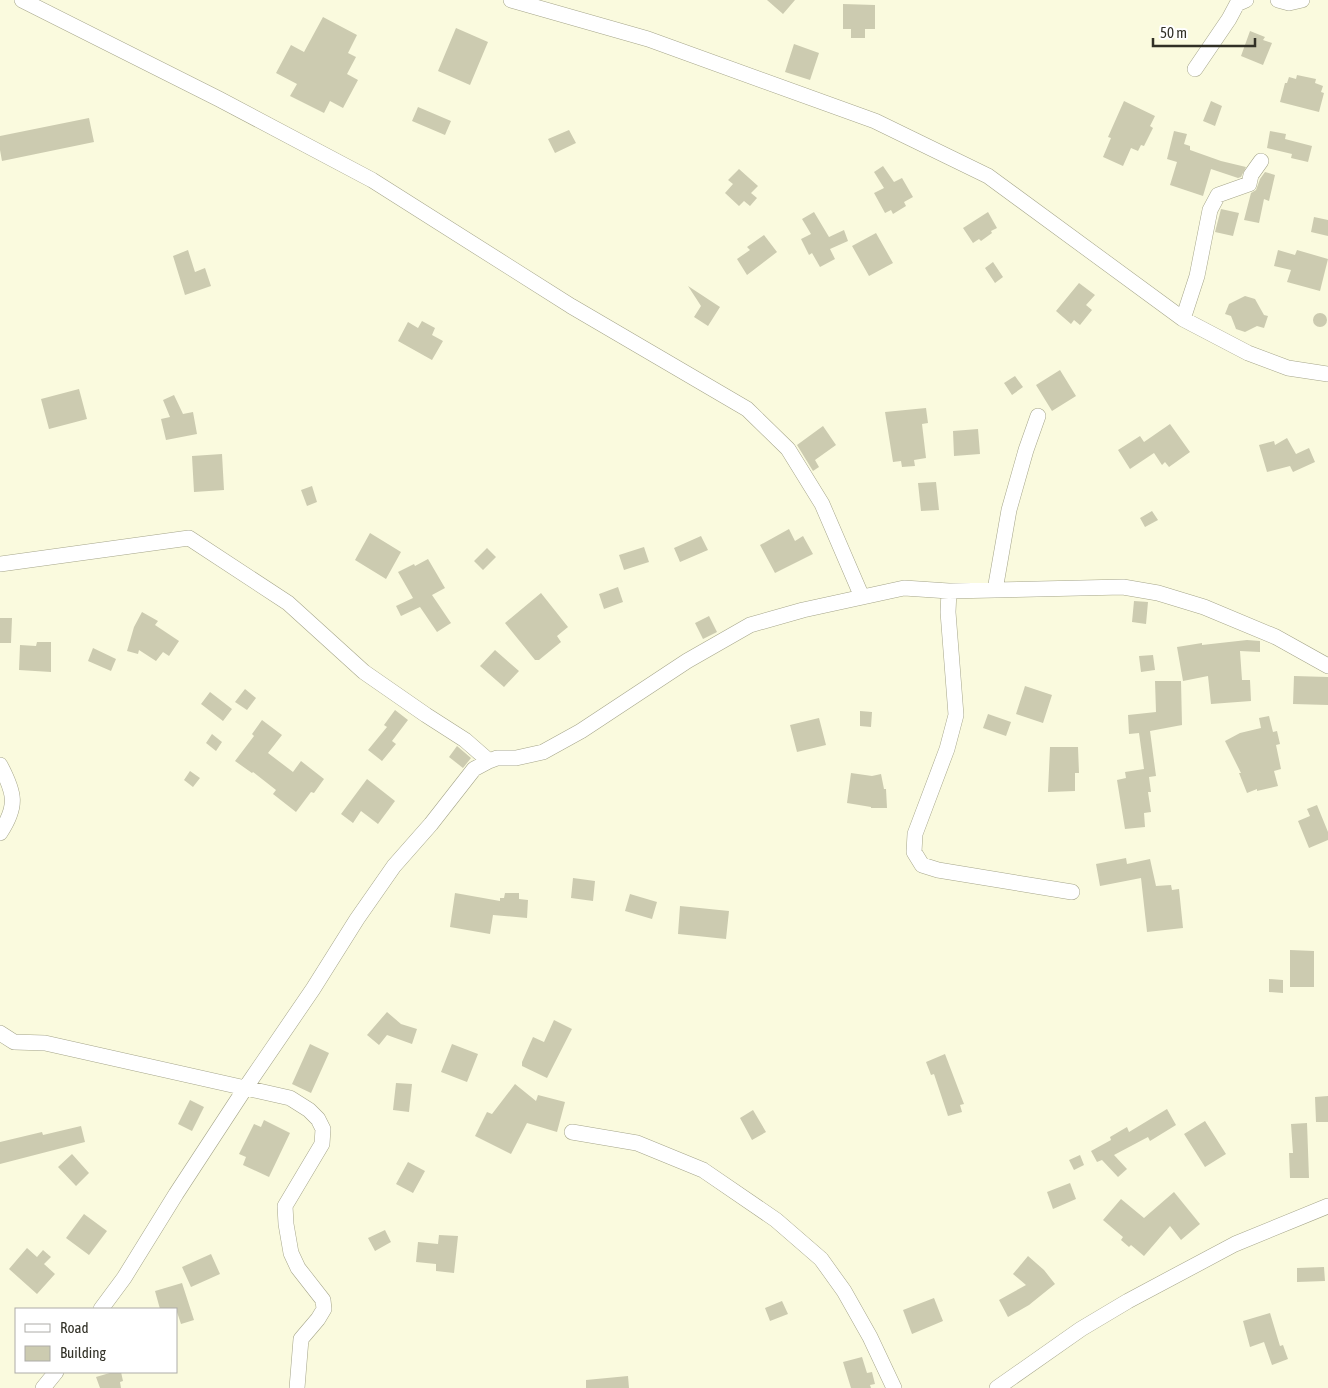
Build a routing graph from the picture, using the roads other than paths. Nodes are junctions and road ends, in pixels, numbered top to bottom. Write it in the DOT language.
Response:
graph roads {
  1 [pos="22,0"];
  2 [pos="511,0"];
  3 [pos="1246,0"];
  4 [pos="1278,0"];
  5 [pos="1302,0"];
  6 [pos="1195,69"];
  7 [pos="1261,161"];
  8 [pos="1183,319"];
  9 [pos="1328,374"];
  10 [pos="1038,416"];
  11 [pos="0,564"];
  12 [pos="994,590"];
  13 [pos="949,591"];
  14 [pos="862,597"];
  15 [pos="1328,666"];
  16 [pos="489,761"];
  17 [pos="0,765"];
  18 [pos="0,833"];
  19 [pos="1072,892"];
  20 [pos="0,1033"];
  21 [pos="246,1087"];
  22 [pos="572,1132"];
  23 [pos="1328,1206"];
  24 [pos="103,1308"];
  25 [pos="55,1373"];
  26 [pos="43,1388"];
  27 [pos="297,1388"];
  28 [pos="894,1388"];
  29 [pos="998,1388"];
  1 -- 14 [label="street"];
  2 -- 8 [label="street"];
  3 -- 6 [label="street"];
  4 -- 5 [label="street"];
  7 -- 8 [label="street"];
  8 -- 9 [label="street"];
  10 -- 12 [label="street"];
  11 -- 16 [label="street"];
  12 -- 13 [label="street"];
  12 -- 15 [label="street"];
  13 -- 14 [label="street"];
  13 -- 19 [label="street"];
  14 -- 16 [label="street"];
  16 -- 21 [label="street"];
  17 -- 18 [label="street"];
  20 -- 21 [label="street"];
  21 -- 24 [label="street"];
  21 -- 27 [label="street"];
  22 -- 28 [label="street"];
  23 -- 29 [label="street"];
  25 -- 26 [label="street"];
}
